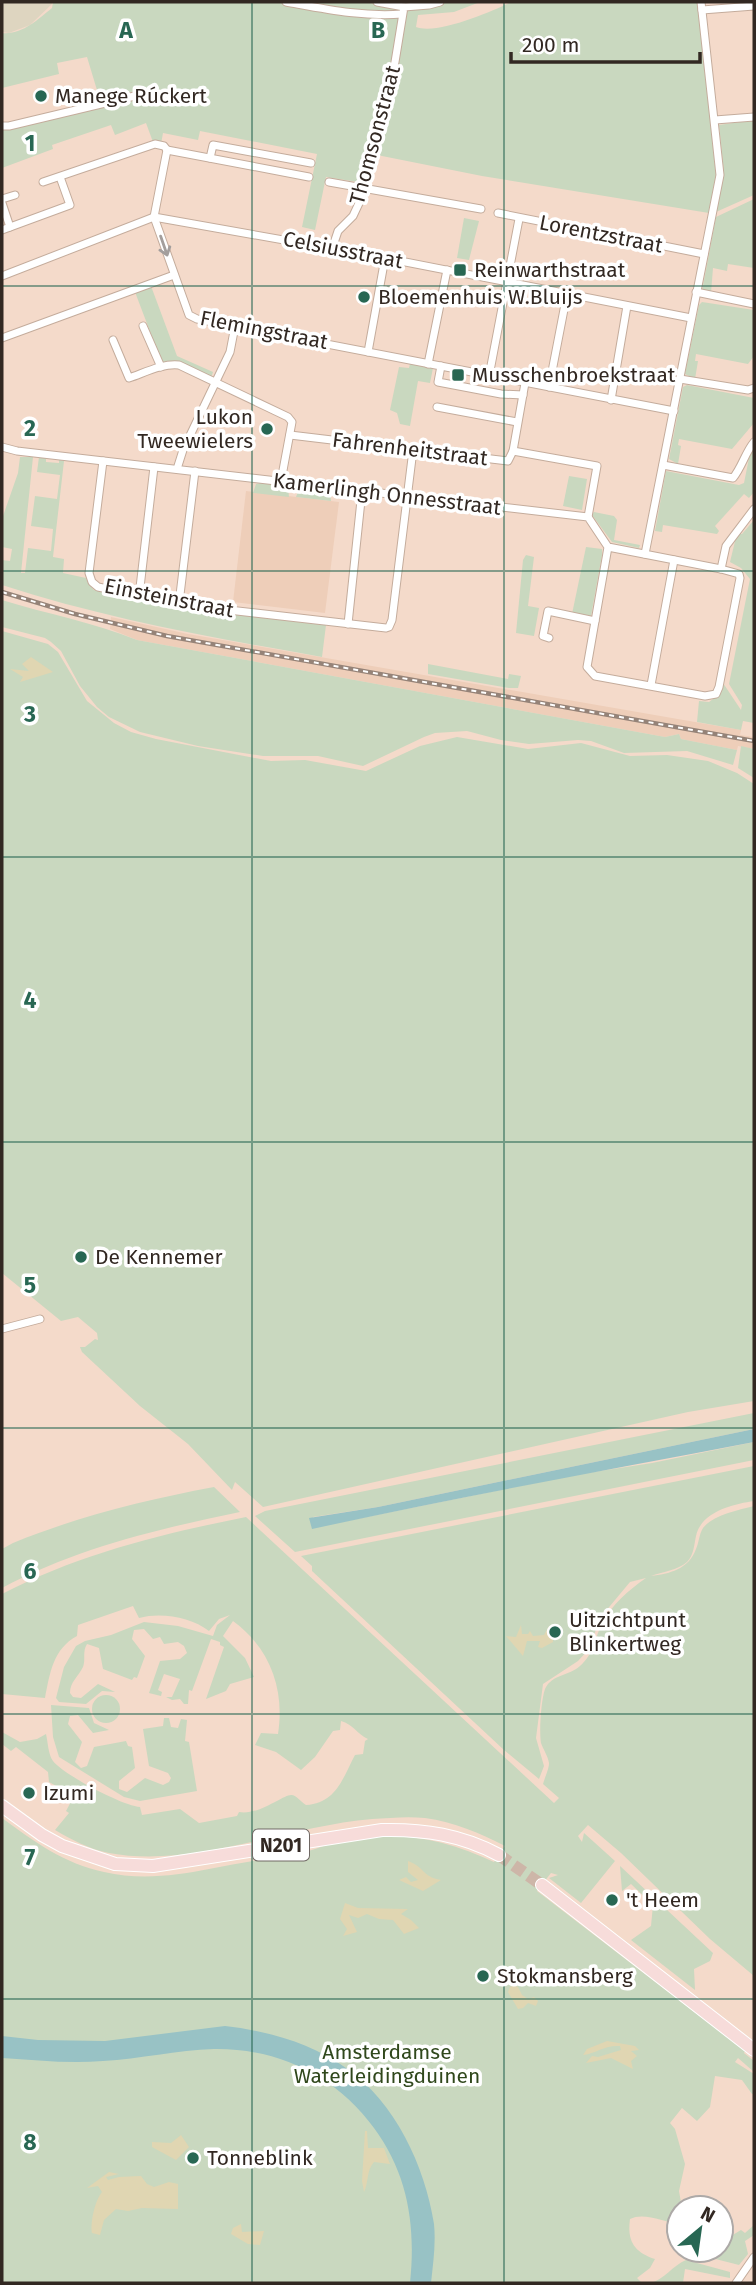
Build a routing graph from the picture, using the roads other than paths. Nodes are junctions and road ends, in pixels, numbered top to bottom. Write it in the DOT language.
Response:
graph roads {
  1 [pos="286,2"];
  2 [pos="377,2"];
  3 [pos="440,2"];
  4 [pos="701,6"];
  5 [pos="754,6"];
  6 [pos="403,10"];
  7 [pos="143,94"];
  8 [pos="754,117"];
  9 [pos="715,120"];
  10 [pos="2,126"];
  11 [pos="167,150"];
  12 [pos="210,158"];
  13 [pos="286,159"];
  14 [pos="311,163"];
  15 [pos="284,173"];
  16 [pos="60,177"];
  17 [pos="309,177"];
  18 [pos="329,181"];
  19 [pos="43,182"];
  20 [pos="362,189"];
  21 [pos="15,195"];
  22 [pos="2,201"];
  23 [pos="481,209"];
  24 [pos="498,213"];
  25 [pos="154,217"];
  26 [pos="519,219"];
  27 [pos="6,228"];
  28 [pos="332,249"];
  29 [pos="704,254"];
  30 [pos="385,258"];
  31 [pos="447,270"];
  32 [pos="174,275"];
  33 [pos="2,276"];
  34 [pos="507,283"];
  35 [pos="696,292"];
  36 [pos="567,294"];
  37 [pos="754,304"];
  38 [pos="627,306"];
  39 [pos="691,318"];
  40 [pos="143,326"];
  41 [pos="235,326"];
  42 [pos="2,338"];
  43 [pos="113,340"];
  44 [pos="368,352"];
  45 [pos="428,364"];
  46 [pos="441,366"];
  47 [pos="161,367"];
  48 [pos="489,376"];
  49 [pos="680,379"];
  50 [pos="215,383"];
  51 [pos="525,383"];
  52 [pos="549,387"];
  53 [pos="754,387"];
  54 [pos="523,395"];
  55 [pos="611,400"];
  56 [pos="437,407"];
  57 [pos="674,411"];
  58 [pos="517,422"];
  59 [pos="290,435"];
  60 [pos="754,442"];
  61 [pos="2,447"];
  62 [pos="413,450"];
  63 [pos="513,450"];
  64 [pos="103,461"];
  65 [pos="663,465"];
  66 [pos="154,467"];
  67 [pos="177,469"];
  68 [pos="195,471"];
  69 [pos="281,481"];
  70 [pos="362,491"];
  71 [pos="406,496"];
  72 [pos="754,509"];
  73 [pos="588,517"];
  74 [pos="608,547"];
  75 [pos="645,554"];
  76 [pos="674,560"];
  77 [pos="721,569"];
  78 [pos="139,596"];
  79 [pos="179,603"];
  80 [pos="595,621"];
  81 [pos="348,624"];
  82 [pos="550,638"];
  83 [pos="651,685"];
  84 [pos="40,1319"];
  85 [pos="2,1329"];
  86 [pos="2,1806"];
  87 [pos="499,1855"];
  88 [pos="542,1885"];
  89 [pos="754,2050"];
  90 [pos="754,2257"];
  91 [pos="736,2283"];
  1 -- 6 [label="street"];
  2 -- 6 [label="street"];
  3 -- 6 [label="street"];
  4 -- 5 [label="street"];
  4 -- 9 [label="street"];
  6 -- 20 [label="street, Thomsonstraat"];
  7 -- 10 [label="street"];
  8 -- 9 [label="street"];
  9 -- 29 [label="street"];
  11 -- 12 [label="street"];
  11 -- 16 [label="street"];
  11 -- 25 [label="street"];
  12 -- 13 [label="street"];
  12 -- 15 [label="street"];
  13 -- 14 [label="street"];
  13 -- 15 [label="street"];
  15 -- 17 [label="street"];
  16 -- 19 [label="street"];
  16 -- 27 [label="street"];
  18 -- 20 [label="street"];
  20 -- 23 [label="street"];
  20 -- 28 [label="street, Thomsonstraat"];
  21 -- 22 [label="street"];
  22 -- 27 [label="street"];
  24 -- 26 [label="street, Lorentzstraat"];
  25 -- 28 [label="street, Celsiusstraat"];
  25 -- 32 [label="street, Flemingstraat, one-way"];
  25 -- 33 [label="street"];
  26 -- 29 [label="street, Lorentzstraat"];
  26 -- 34 [label="street"];
  28 -- 30 [label="street, Celsiusstraat"];
  29 -- 35 [label="street"];
  30 -- 31 [label="street, Celsiusstraat"];
  30 -- 44 [label="street"];
  31 -- 34 [label="street, Celsiusstraat"];
  31 -- 45 [label="street"];
  32 -- 41 [label="street, Flemingstraat"];
  32 -- 42 [label="street"];
  34 -- 36 [label="street, Celsiusstraat"];
  34 -- 48 [label="street"];
  35 -- 37 [label="street"];
  35 -- 39 [label="street"];
  36 -- 38 [label="street, Celsiusstraat"];
  36 -- 52 [label="street"];
  38 -- 39 [label="street, Celsiusstraat"];
  38 -- 55 [label="street"];
  39 -- 49 [label="street"];
  40 -- 47 [label="street"];
  41 -- 44 [label="street, Flemingstraat"];
  41 -- 50 [label="street"];
  43 -- 47 [label="street"];
  44 -- 45 [label="street, Flemingstraat"];
  45 -- 46 [label="street, Flemingstraat"];
  46 -- 48 [label="street, Flemingstraat"];
  46 -- 54 [label="street"];
  47 -- 50 [label="street"];
  48 -- 51 [label="street, Flemingstraat"];
  49 -- 53 [label="street"];
  49 -- 57 [label="street"];
  50 -- 59 [label="street"];
  50 -- 67 [label="street"];
  51 -- 52 [label="street, Flemingstraat"];
  51 -- 54 [label="street"];
  52 -- 55 [label="street, Flemingstraat"];
  54 -- 58 [label="street"];
  55 -- 57 [label="street, Flemingstraat"];
  56 -- 58 [label="street"];
  57 -- 65 [label="street"];
  58 -- 63 [label="street"];
  59 -- 62 [label="street, Fahrenheitstraat"];
  59 -- 69 [label="street"];
  60 -- 65 [label="street"];
  61 -- 64 [label="street, Kamerlingh Onnesstraat"];
  62 -- 63 [label="street, Fahrenheitstraat"];
  62 -- 71 [label="street"];
  63 -- 73 [label="street, Fahrenheitstraat"];
  64 -- 66 [label="street, Kamerlingh Onnesstraat"];
  64 -- 78 [label="street, Einsteinstraat"];
  65 -- 75 [label="street"];
  66 -- 67 [label="street, Kamerlingh Onnesstraat"];
  66 -- 78 [label="street"];
  67 -- 68 [label="street, Kamerlingh Onnesstraat"];
  68 -- 69 [label="street, Kamerlingh Onnesstraat"];
  68 -- 79 [label="street"];
  69 -- 70 [label="street, Kamerlingh Onnesstraat"];
  70 -- 71 [label="street, Kamerlingh Onnesstraat"];
  70 -- 81 [label="street"];
  71 -- 73 [label="street, Kamerlingh Onnesstraat"];
  71 -- 81 [label="street, Einsteinstraat"];
  72 -- 77 [label="street"];
  73 -- 74 [label="street"];
  74 -- 75 [label="street"];
  74 -- 80 [label="street"];
  75 -- 76 [label="street"];
  76 -- 77 [label="street"];
  76 -- 83 [label="street"];
  77 -- 83 [label="street"];
  78 -- 79 [label="street, Einsteinstraat"];
  79 -- 81 [label="street, Einsteinstraat"];
  80 -- 82 [label="street"];
  80 -- 83 [label="street"];
  84 -- 85 [label="street"];
  86 -- 87 [label="main road, N201"];
  88 -- 89 [label="main road"];
  90 -- 91 [label="street"];
}
